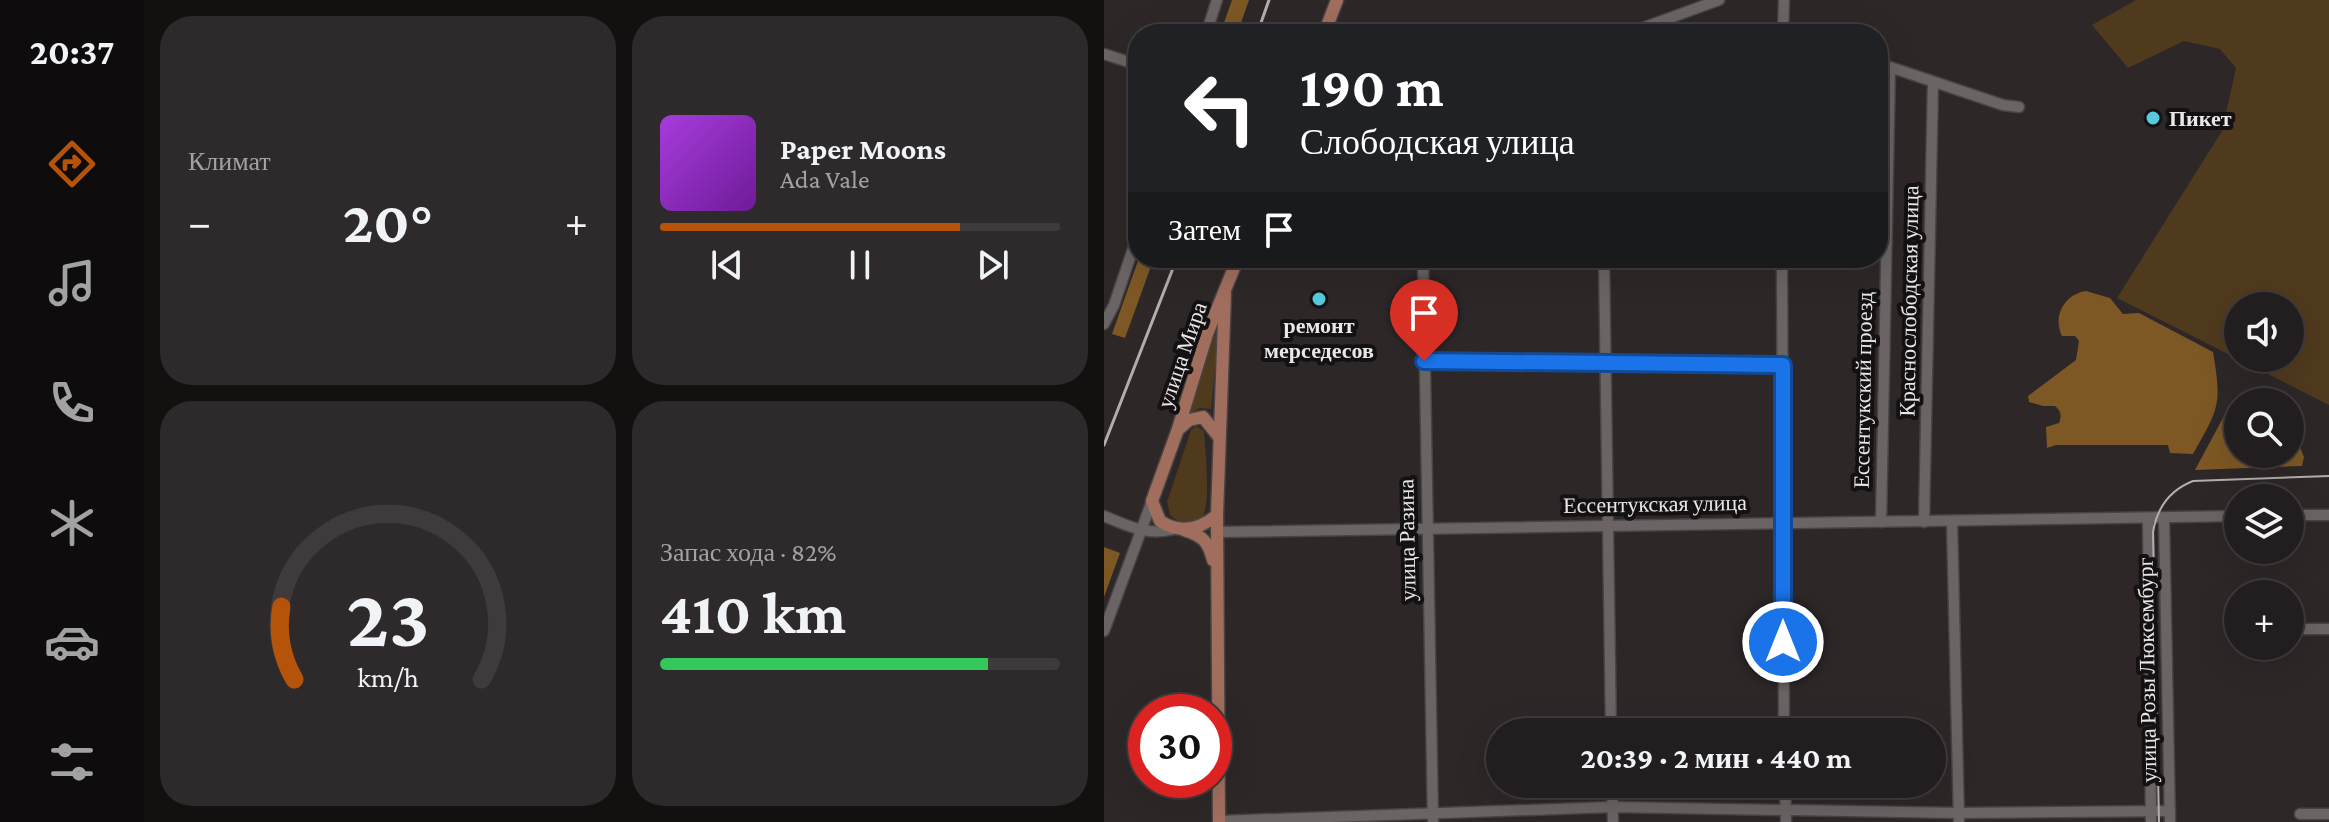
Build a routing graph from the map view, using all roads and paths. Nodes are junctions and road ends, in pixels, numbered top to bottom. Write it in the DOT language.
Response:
graph roads {
  1 [pos="1217,0"];
  2 [pos="1337,0"];
  3 [pos="1719,0"];
  4 [pos="1784,0"];
  5 [pos="1209,24"];
  6 [pos="1328,24"];
  7 [pos="1653,24"];
  8 [pos="1783,24"];
  9 [pos="1104,54"];
  10 [pos="1128,62"];
  11 [pos="1890,68"];
  12 [pos="1933,82"];
  13 [pos="2019,107"];
  14 [pos="1888,169"];
  15 [pos="1128,264"];
  16 [pos="1234,268"];
  17 [pos="1423,268"];
  18 [pos="1604,268"];
  19 [pos="1782,268"];
  20 [pos="1886,268"];
  21 [pos="1225,293"];
  22 [pos="1104,324"];
  23 [pos="1424,361"];
  24 [pos="1606,365"];
  25 [pos="1783,365"];
  26 [pos="1178,429"];
  27 [pos="1219,437"];
  28 [pos="1152,501"];
  29 [pos="1217,515"];
  30 [pos="2304,515"];
  31 [pos="2329,515"];
  32 [pos="1104,516"];
  33 [pos="2224,516"];
  34 [pos="2164,518"];
  35 [pos="2148,519"];
  36 [pos="1782,522"];
  37 [pos="1881,522"];
  38 [pos="1924,522"];
  39 [pos="1952,522"];
  40 [pos="1608,526"];
  41 [pos="1426,528"];
  42 [pos="1179,530"];
  43 [pos="1142,531"];
  44 [pos="1217,532"];
  45 [pos="1217,579"];
  46 [pos="2304,629"];
  47 [pos="2329,629"];
  48 [pos="1104,631"];
  49 [pos="1611,718"];
  50 [pos="1784,718"];
  51 [pos="1612,798"];
  52 [pos="1785,798"];
  53 [pos="1612,807"];
  54 [pos="1785,808"];
  55 [pos="2300,814"];
  56 [pos="2329,814"];
  57 [pos="2151,816"];
  58 [pos="2170,816"];
  59 [pos="1959,817"];
  60 [pos="1433,818"];
  61 [pos="1219,821"];
  62 [pos="1613,822"];
  63 [pos="1786,822"];
  1 -- 5 [label="street"];
  2 -- 6 [label="main road"];
  3 -- 7 [label="street"];
  4 -- 8 [label="street"];
  9 -- 10 [label="street"];
  11 -- 12 [label="street"];
  11 -- 14 [label="street, Ессентукский проезд"];
  12 -- 13 [label="street"];
  12 -- 38 [label="street, Краснослободская улица"];
  15 -- 22 [label="street"];
  16 -- 21 [label="main road"];
  17 -- 23 [label="street, улица Разина"];
  18 -- 24 [label="street"];
  19 -- 25 [label="street"];
  20 -- 37 [label="street, Ессентукский проезд"];
  21 -- 26 [label="main road, улица Мира"];
  21 -- 27 [label="main road, улица Мира"];
  23 -- 24 [label="street"];
  23 -- 41 [label="street, улица Разина"];
  24 -- 25 [label="street"];
  24 -- 40 [label="street"];
  25 -- 36 [label="street"];
  26 -- 27 [label="main road, улица Мира"];
  26 -- 28 [label="main road, улица Мира"];
  27 -- 29 [label="main road, улица Мира"];
  28 -- 42 [label="main road, улица Мира"];
  28 -- 43 [label="street"];
  29 -- 42 [label="main road"];
  29 -- 44 [label="main road, улица Мира"];
  30 -- 31 [label="street"];
  32 -- 43 [label="street"];
  33 -- 34 [label="street, Ессентукская улица"];
  34 -- 35 [label="street, Ессентукская улица"];
  34 -- 58 [label="street, улица Розы Люксембург"];
  35 -- 39 [label="street, Ессентукская улица"];
  35 -- 57 [label="street, улица Розы Люксембург"];
  36 -- 37 [label="street, Ессентукская улица"];
  36 -- 40 [label="street, Ессентукская улица"];
  36 -- 50 [label="street"];
  37 -- 38 [label="street, Ессентукская улица"];
  38 -- 39 [label="street, Ессентукская улица"];
  39 -- 59 [label="street"];
  40 -- 41 [label="street, Ессентукская улица"];
  40 -- 49 [label="street"];
  41 -- 44 [label="street, Ессентукская улица"];
  41 -- 60 [label="street, улица Разина"];
  42 -- 43 [label="street"];
  42 -- 45 [label="main road, улица Мира"];
  43 -- 48 [label="street"];
  44 -- 45 [label="main road, улица Мира"];
  45 -- 61 [label="main road, улица Мира"];
  46 -- 47 [label="street"];
  51 -- 53 [label="street"];
  52 -- 54 [label="street"];
  53 -- 54 [label="street"];
  53 -- 60 [label="street"];
  53 -- 62 [label="street"];
  54 -- 59 [label="street"];
  54 -- 63 [label="street"];
  55 -- 56 [label="street"];
  57 -- 58 [label="street"];
  57 -- 59 [label="street"];
  60 -- 61 [label="street"];
}
